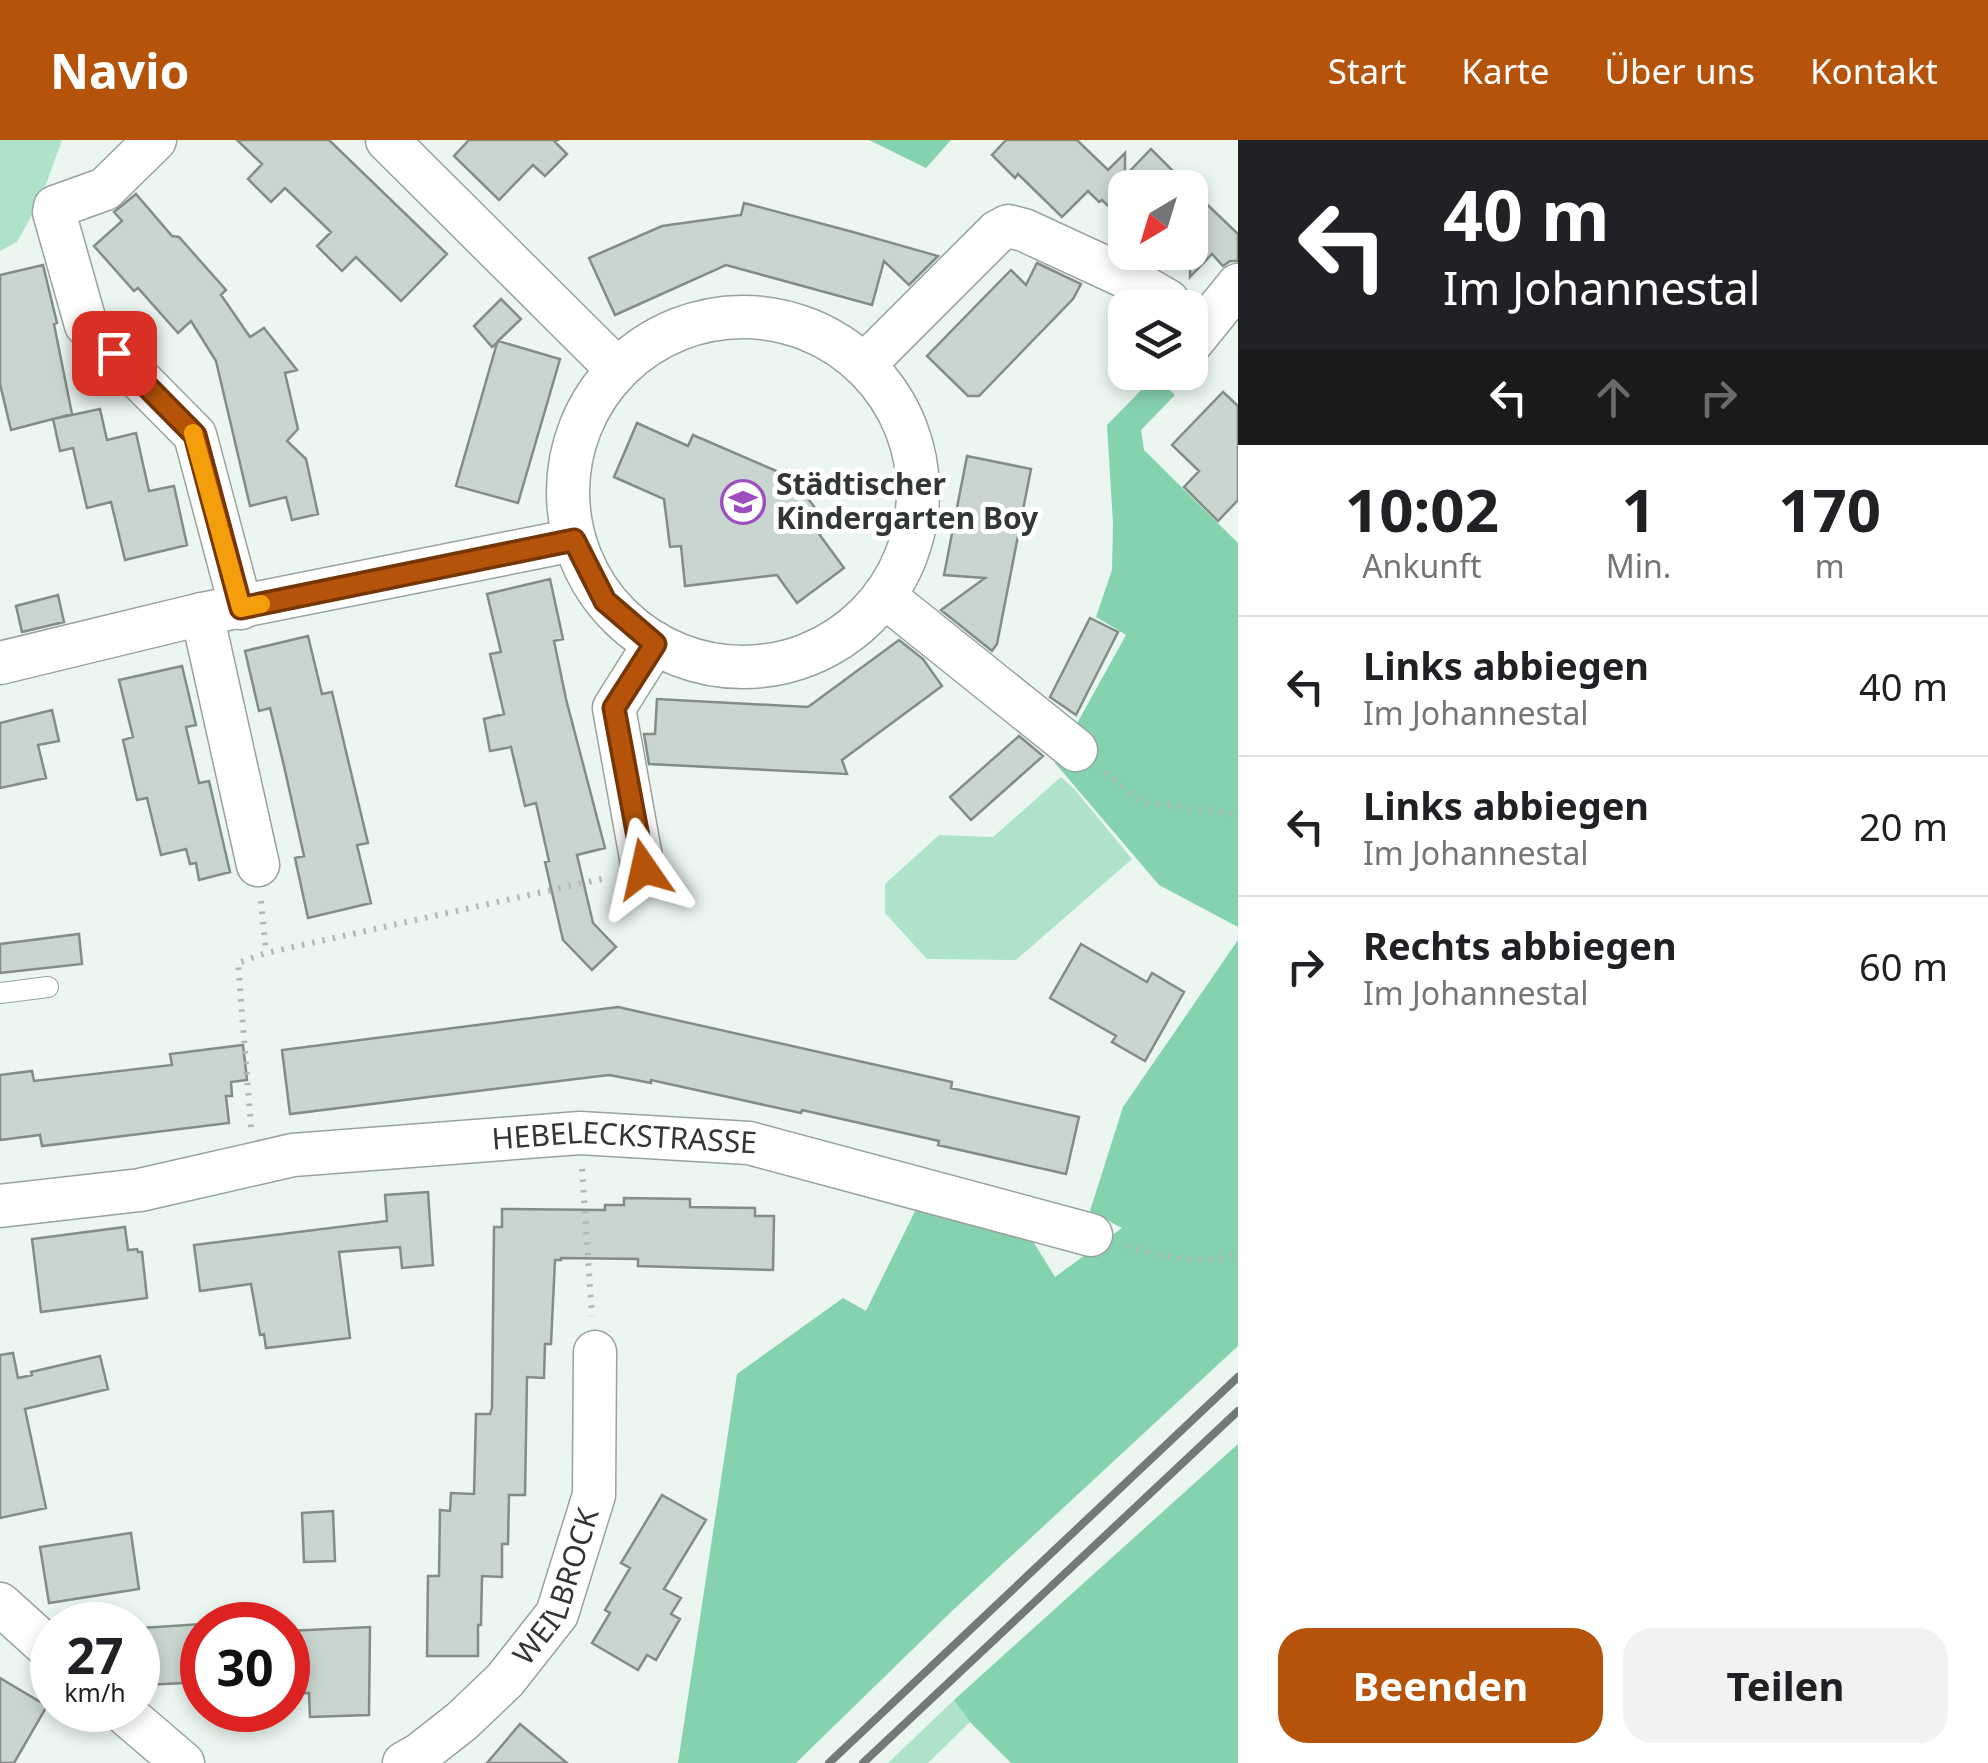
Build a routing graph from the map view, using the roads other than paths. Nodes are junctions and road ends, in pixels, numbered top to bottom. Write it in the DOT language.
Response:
graph roads {
  1 [pos="155,140"];
  2 [pos="386,140"];
  3 [pos="1238,285"];
  4 [pos="1147,290"];
  5 [pos="1208,322"];
  6 [pos="865,364"];
  7 [pos="615,367"];
  8 [pos="574,540"];
  9 [pos="884,596"];
  10 [pos="222,611"];
  11 [pos="655,644"];
  12 [pos="0,663"];
  13 [pos="1076,750"];
  14 [pos="258,864"];
  15 [pos="644,869"];
  16 [pos="48,987"];
  17 [pos="0,993"];
  18 [pos="0,1206"];
  19 [pos="1091,1235"];
  20 [pos="595,1352"];
  21 [pos="0,1604"];
  22 [pos="30,1631"];
  23 [pos="147,1732"];
  24 [pos="183,1763"];
  25 [pos="404,1763"];
  1 -- 10 [label="street"];
  2 -- 7 [label="street"];
  3 -- 5 [label="street"];
  4 -- 6 [label="street"];
  6 -- 7 [label="street"];
  6 -- 9 [label="street"];
  7 -- 8 [label="street"];
  8 -- 10 [label="street"];
  8 -- 11 [label="street"];
  9 -- 11 [label="street"];
  9 -- 13 [label="street"];
  10 -- 12 [label="street"];
  10 -- 14 [label="street"];
  11 -- 15 [label="street"];
  16 -- 17 [label="lane"];
  18 -- 19 [label="street, HEBELECKSTRASSE"];
  20 -- 25 [label="street, WEILBROCK"];
  21 -- 22 [label="street"];
  23 -- 24 [label="street"];
}
